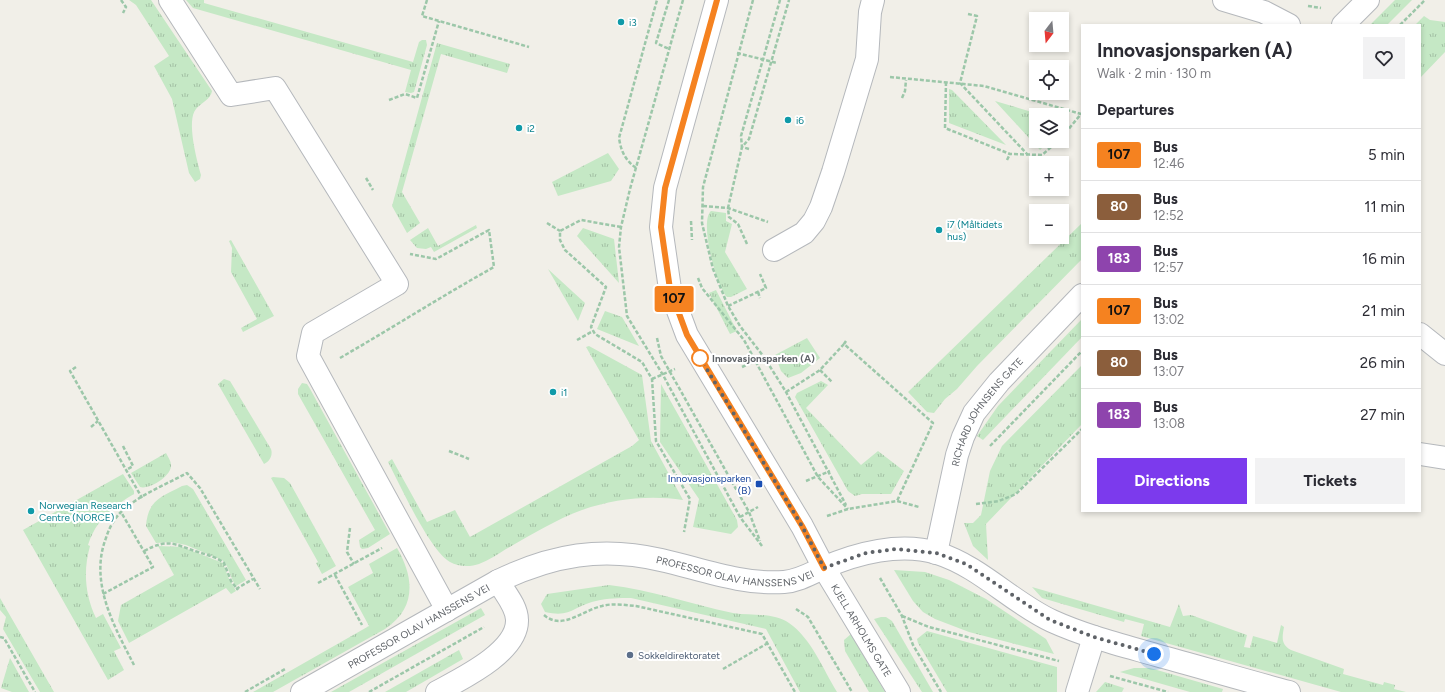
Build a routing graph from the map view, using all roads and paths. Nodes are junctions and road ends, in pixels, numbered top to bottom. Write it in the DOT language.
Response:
graph roads {
  1 [pos="121,0"];
  2 [pos="170,0"];
  3 [pos="427,0"];
  4 [pos="657,0"];
  5 [pos="669,0"];
  6 [pos="717,0"];
  7 [pos="753,0"];
  8 [pos="780,0"];
  9 [pos="789,0"];
  10 [pos="873,0"];
  11 [pos="1224,0"];
  12 [pos="1368,0"];
  13 [pos="1424,0"];
  14 [pos="123,13"];
  15 [pos="968,14"];
  16 [pos="439,21"];
  17 [pos="1287,24"];
  18 [pos="1344,24"];
  19 [pos="1401,24"];
  20 [pos="529,47"];
  21 [pos="669,49"];
  22 [pos="737,53"];
  23 [pos="772,61"];
  24 [pos="777,63"];
  25 [pos="918,79"];
  26 [pos="906,80"];
  27 [pos="946,82"];
  28 [pos="960,83"];
  29 [pos="902,98"];
  30 [pos="389,100"];
  31 [pos="1059,108"];
  32 [pos="1069,111"];
  33 [pos="1069,128"];
  34 [pos="742,147"];
  35 [pos="1050,148"];
  36 [pos="749,149"];
  37 [pos="1010,154"];
  38 [pos="1028,155"];
  39 [pos="1007,160"];
  40 [pos="636,168"];
  41 [pos="702,206"];
  42 [pos="728,208"];
  43 [pos="691,219"];
  44 [pos="547,223"];
  45 [pos="775,224"];
  46 [pos="621,227"];
  47 [pos="560,231"];
  48 [pos="693,242"];
  49 [pos="748,246"];
  50 [pos="406,249"];
  51 [pos="774,250"];
  52 [pos="440,257"];
  53 [pos="442,260"];
  54 [pos="757,267"];
  55 [pos="696,273"];
  56 [pos="758,292"];
  57 [pos="1081,296"];
  58 [pos="760,298"];
  59 [pos="728,306"];
  60 [pos="593,331"];
  61 [pos="1421,335"];
  62 [pos="576,340"];
  63 [pos="846,340"];
  64 [pos="844,344"];
  65 [pos="1081,352"];
  66 [pos="1445,354"];
  67 [pos="764,357"];
  68 [pos="336,360"];
  69 [pos="756,361"];
  70 [pos="681,366"];
  71 [pos="76,367"];
  72 [pos="742,367"];
  73 [pos="820,370"];
  74 [pos="652,379"];
  75 [pos="832,382"];
  76 [pos="786,392"];
  77 [pos="98,421"];
  78 [pos="92,427"];
  79 [pos="1081,430"];
  80 [pos="123,446"];
  81 [pos="449,451"];
  82 [pos="988,451"];
  83 [pos="1421,454"];
  84 [pos="1445,458"];
  85 [pos="469,459"];
  86 [pos="126,470"];
  87 [pos="830,471"];
  88 [pos="818,477"];
  89 [pos="805,482"];
  90 [pos="977,497"];
  91 [pos="142,498"];
  92 [pos="897,501"];
  93 [pos="976,504"];
  94 [pos="762,505"];
  95 [pos="920,507"];
  96 [pos="848,509"];
  97 [pos="970,509"];
  98 [pos="121,512"];
  99 [pos="826,516"];
  100 [pos="740,517"];
  101 [pos="350,528"];
  102 [pos="684,532"];
  103 [pos="387,545"];
  104 [pos="144,551"];
  105 [pos="936,553"];
  106 [pos="354,564"];
  107 [pos="824,568"];
  108 [pos="876,572"];
  109 [pos="335,575"];
  110 [pos="253,578"];
  111 [pos="498,580"];
  112 [pos="318,583"];
  113 [pos="260,590"];
  114 [pos="103,594"];
  115 [pos="790,606"];
  116 [pos="514,609"];
  117 [pos="447,610"];
  118 [pos="543,614"];
  119 [pos="902,616"];
  120 [pos="356,629"];
  121 [pos="0,637"];
  122 [pos="1094,637"];
  123 [pos="768,643"];
  124 [pos="1055,660"];
  125 [pos="134,665"];
  126 [pos="287,668"];
  127 [pos="723,668"];
  128 [pos="1113,676"];
  129 [pos="35,692"];
  130 [pos="245,692"];
  131 [pos="302,692"];
  132 [pos="369,692"];
  133 [pos="437,692"];
  134 [pos="794,692"];
  135 [pos="852,692"];
  136 [pos="899,692"];
  137 [pos="941,692"];
  138 [pos="1077,692"];
  139 [pos="1168,692"];
  140 [pos="1289,692"];
  1 -- 14 [label="path"];
  2 -- 117 [label="street"];
  3 -- 16 [label="path"];
  4 -- 40 [label="path"];
  5 -- 21 [label="path"];
  6 -- 107 [label="street, KJELL ARHOLMS GATE"];
  7 -- 22 [label="path"];
  8 -- 34 [label="path"];
  9 -- 23 [label="path"];
  10 -- 51 [label="street"];
  11 -- 17 [label="street"];
  12 -- 18 [label="street"];
  13 -- 19 [label="path"];
  15 -- 28 [label="path"];
  16 -- 20 [label="path"];
  16 -- 30 [label="path"];
  22 -- 23 [label="path"];
  22 -- 41 [label="path"];
  23 -- 24 [label="path"];
  23 -- 34 [label="path"];
  25 -- 27 [label="path"];
  26 -- 29 [label="path"];
  27 -- 28 [label="path"];
  27 -- 37 [label="path"];
  28 -- 31 [label="path"];
  28 -- 38 [label="path"];
  32 -- 33 [label="path"];
  34 -- 36 [label="path"];
  34 -- 42 [label="path"];
  35 -- 38 [label="path"];
  37 -- 38 [label="path"];
  37 -- 39 [label="path"];
  41 -- 42 [label="path"];
  41 -- 59 [label="path"];
  42 -- 45 [label="path"];
  42 -- 49 [label="path"];
  43 -- 48 [label="path"];
  44 -- 47 [label="path"];
  46 -- 47 [label="path"];
  47 -- 60 [label="path"];
  50 -- 52 [label="path"];
  52 -- 53 [label="path"];
  52 -- 68 [label="path"];
  54 -- 56 [label="path"];
  55 -- 69 [label="path"];
  56 -- 58 [label="path"];
  56 -- 59 [label="path"];
  57 -- 105 [label="street, RICHARD JOHNSENS GATE"];
  59 -- 67 [label="path"];
  60 -- 62 [label="path"];
  60 -- 74 [label="path"];
  61 -- 66 [label="street"];
  63 -- 64 [label="path"];
  64 -- 73 [label="path"];
  64 -- 92 [label="path"];
  65 -- 82 [label="path"];
  67 -- 69 [label="path"];
  67 -- 76 [label="path"];
  69 -- 72 [label="path"];
  69 -- 88 [label="path"];
  70 -- 74 [label="path"];
  71 -- 77 [label="path"];
  73 -- 75 [label="path"];
  73 -- 76 [label="path"];
  74 -- 102 [label="path"];
  76 -- 87 [label="path"];
  77 -- 78 [label="path"];
  77 -- 86 [label="path"];
  79 -- 93 [label="path"];
  80 -- 86 [label="path"];
  81 -- 85 [label="path"];
  83 -- 84 [label="street"];
  86 -- 91 [label="path"];
  87 -- 88 [label="path"];
  87 -- 96 [label="path"];
  88 -- 89 [label="path"];
  88 -- 96 [label="path"];
  90 -- 93 [label="path"];
  91 -- 98 [label="path"];
  91 -- 110 [label="path"];
  92 -- 95 [label="path"];
  92 -- 96 [label="path"];
  93 -- 97 [label="path"];
  94 -- 100 [label="path"];
  96 -- 99 [label="path"];
  98 -- 104 [label="path"];
  98 -- 114 [label="path"];
  101 -- 106 [label="path"];
  103 -- 106 [label="path"];
  104 -- 110 [label="path"];
  104 -- 114 [label="path"];
  105 -- 107 [label="street, PROFESSOR OLAV HANSSENS VEI"];
  105 -- 122 [label="street, PROFESSOR OLAV HANSSENS VEI"];
  106 -- 109 [label="path"];
  107 -- 111 [label="street, PROFESSOR OLAV HANSSENS VEI"];
  107 -- 136 [label="street, KJELL ARHOLMS GATE"];
  108 -- 119 [label="path"];
  109 -- 112 [label="path"];
  109 -- 120 [label="path"];
  110 -- 113 [label="path"];
  111 -- 116 [label="street"];
  111 -- 117 [label="street, PROFESSOR OLAV HANSSENS VEI"];
  114 -- 125 [label="path"];
  115 -- 135 [label="path"];
  116 -- 132 [label="path"];
  116 -- 133 [label="street"];
  117 -- 131 [label="street, PROFESSOR OLAV HANSSENS VEI"];
  118 -- 123 [label="path"];
  119 -- 124 [label="path"];
  119 -- 137 [label="path"];
  121 -- 129 [label="path"];
  122 -- 138 [label="street"];
  122 -- 140 [label="street, PROFESSOR OLAV HANSSENS VEI"];
  123 -- 127 [label="path"];
  123 -- 134 [label="path"];
  126 -- 130 [label="path"];
  128 -- 139 [label="path"];
}
